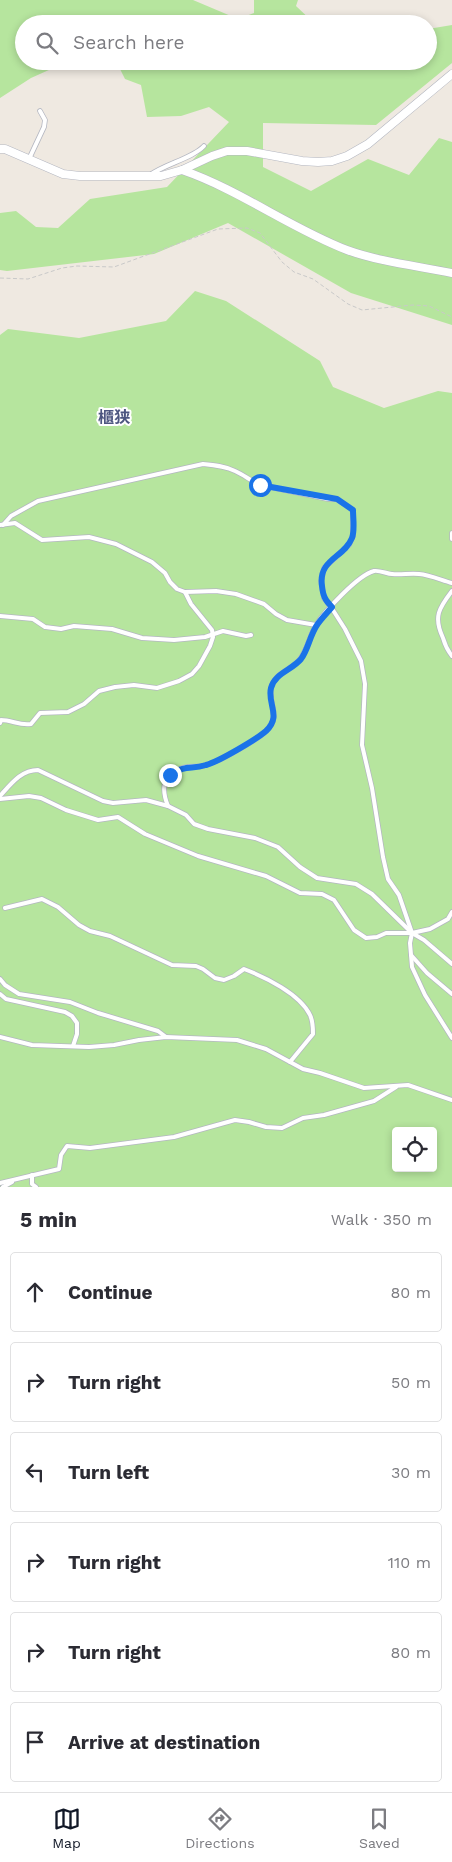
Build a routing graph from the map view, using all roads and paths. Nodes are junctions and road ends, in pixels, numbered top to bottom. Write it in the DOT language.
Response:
graph roads {
  1 [pos="452,74"];
  2 [pos="40,111"];
  3 [pos="204,146"];
  4 [pos="0,149"];
  5 [pos="29,159"];
  6 [pos="182,170"];
  7 [pos="148,176"];
  8 [pos="452,273"];
  9 [pos="0,278"];
  10 [pos="452,317"];
  11 [pos="2,525"];
  12 [pos="452,533"];
  13 [pos="452,539"];
  14 [pos="452,583"];
  15 [pos="452,591"];
  16 [pos="185,592"];
  17 [pos="332,607"];
  18 [pos="0,616"];
  19 [pos="316,625"];
  20 [pos="212,634"];
  21 [pos="252,634"];
  22 [pos="452,656"];
  23 [pos="0,723"];
  24 [pos="0,798"];
  25 [pos="168,806"];
  26 [pos="5,908"];
  27 [pos="452,912"];
  28 [pos="412,933"];
  29 [pos="411,955"];
  30 [pos="452,964"];
  31 [pos="0,979"];
  32 [pos="0,994"];
  33 [pos="452,994"];
  34 [pos="0,1037"];
  35 [pos="166,1038"];
  36 [pos="452,1038"];
  37 [pos="73,1046"];
  38 [pos="290,1062"];
  39 [pos="399,1085"];
  40 [pos="452,1100"];
  41 [pos="32,1175"];
  42 [pos="16,1179"];
  43 [pos="0,1183"];
  44 [pos="3,1187"];
  45 [pos="36,1187"];
  1 -- 6 [label="street"];
  2 -- 5 [label="lane"];
  3 -- 7 [label="lane"];
  4 -- 5 [label="street"];
  5 -- 7 [label="street"];
  6 -- 7 [label="street"];
  6 -- 8 [label="street"];
  9 -- 10 [label="path"];
  11 -- 16 [label="lane"];
  11 -- 17 [label="lane"];
  12 -- 13 [label="lane"];
  14 -- 17 [label="lane"];
  15 -- 22 [label="lane"];
  16 -- 19 [label="lane"];
  16 -- 20 [label="lane"];
  17 -- 19 [label="lane"];
  17 -- 28 [label="lane"];
  18 -- 20 [label="lane"];
  19 -- 25 [label="lane"];
  20 -- 21 [label="lane"];
  20 -- 23 [label="lane"];
  24 -- 25 [label="lane"];
  24 -- 28 [label="lane"];
  25 -- 28 [label="lane"];
  26 -- 38 [label="lane"];
  27 -- 28 [label="lane"];
  28 -- 29 [label="lane"];
  28 -- 30 [label="lane"];
  29 -- 33 [label="lane"];
  29 -- 36 [label="lane"];
  31 -- 35 [label="lane"];
  32 -- 37 [label="lane"];
  34 -- 37 [label="lane"];
  35 -- 37 [label="lane"];
  35 -- 38 [label="lane"];
  38 -- 39 [label="lane"];
  39 -- 40 [label="lane"];
  39 -- 41 [label="lane"];
  41 -- 42 [label="lane"];
  41 -- 45 [label="lane"];
  42 -- 43 [label="lane"];
  42 -- 44 [label="lane"];
}
